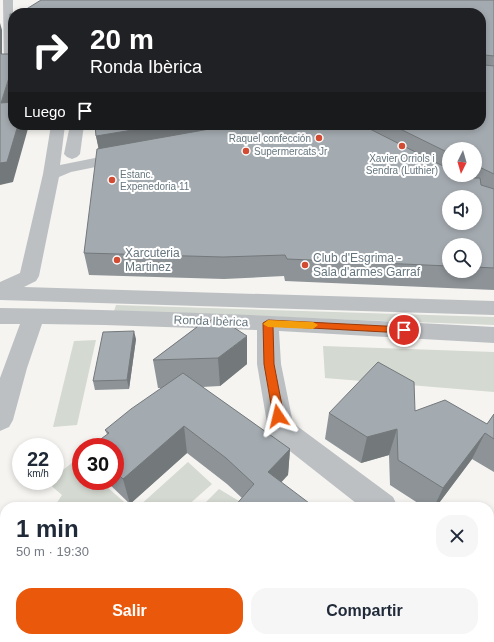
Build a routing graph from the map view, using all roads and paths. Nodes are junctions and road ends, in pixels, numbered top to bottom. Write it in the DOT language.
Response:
graph roads {
  1 [pos="5,3"];
  2 [pos="8,66"];
  3 [pos="57,130"];
  4 [pos="76,130"];
  5 [pos="72,154"];
  6 [pos="136,155"];
  7 [pos="51,174"];
  8 [pos="0,292"];
  9 [pos="494,308"];
  10 [pos="0,316"];
  11 [pos="34,316"];
  12 [pos="268,323"];
  13 [pos="494,335"];
  14 [pos="0,420"];
  15 [pos="376,502"];
  1 -- 2 [label="street"];
  3 -- 7 [label="street"];
  4 -- 5 [label="street"];
  6 -- 7 [label="street"];
  7 -- 8 [label="street"];
  8 -- 9 [label="street, Ronda Ibèrica"];
  10 -- 11 [label="street, Ronda Ibèrica"];
  11 -- 12 [label="street, Ronda Ibèrica"];
  11 -- 14 [label="street"];
  12 -- 13 [label="street, Ronda Ibèrica"];
  12 -- 15 [label="street"];
}
